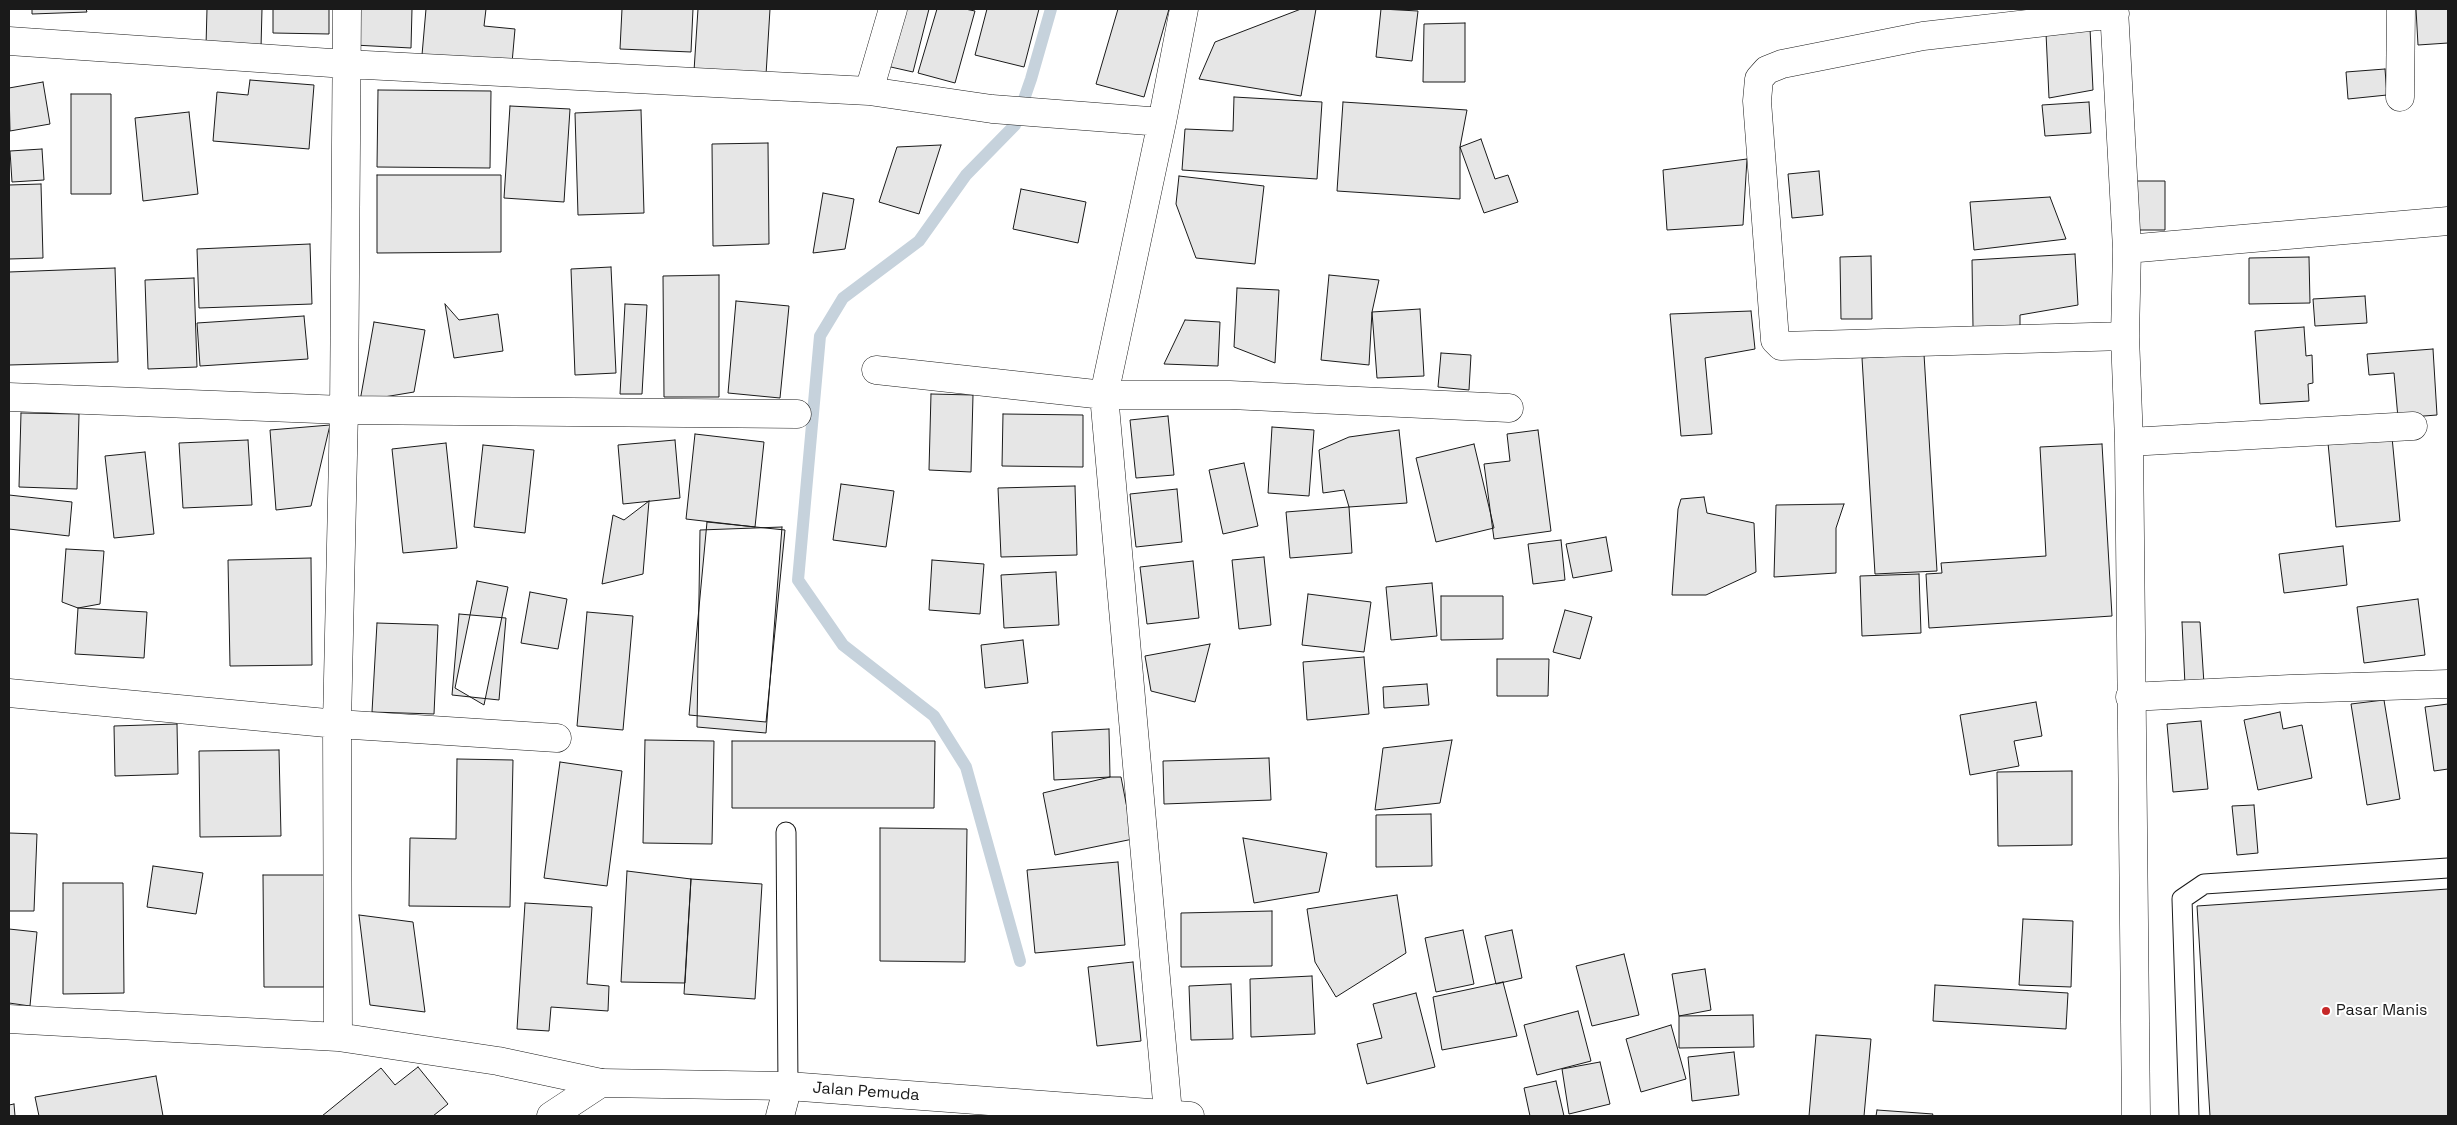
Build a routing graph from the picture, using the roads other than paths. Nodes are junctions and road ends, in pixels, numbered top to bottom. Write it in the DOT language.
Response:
graph roads {
  1 [pos="347,9"];
  2 [pos="893,9"];
  3 [pos="1184,9"];
  4 [pos="2401,9"];
  5 [pos="2114,12"];
  6 [pos="9,41"];
  7 [pos="346,64"];
  8 [pos="869,91"];
  9 [pos="2400,97"];
  10 [pos="1162,122"];
  11 [pos="2448,221"];
  12 [pos="2127,249"];
  13 [pos="2125,336"];
  14 [pos="876,370"];
  15 [pos="1104,395"];
  16 [pos="9,397"];
  17 [pos="1509,408"];
  18 [pos="344,410"];
  19 [pos="797,414"];
  20 [pos="2413,426"];
  21 [pos="2129,442"];
  22 [pos="2448,684"];
  23 [pos="9,693"];
  24 [pos="2130,697"];
  25 [pos="337,724"];
  26 [pos="557,738"];
  27 [pos="786,832"];
  28 [pos="2448,868"];
  29 [pos="9,1019"];
  30 [pos="338,1037"];
  31 [pos="602,1083"];
  32 [pos="788,1086"];
  33 [pos="1179,1115"];
  34 [pos="551,1116"];
  35 [pos="780,1116"];
  36 [pos="2136,1116"];
  37 [pos="2190,1116"];
  1 -- 7 [label="street"];
  2 -- 8 [label="street"];
  3 -- 10 [label="street"];
  4 -- 9 [label="street"];
  5 -- 12 [label="street"];
  5 -- 13 [label="street"];
  6 -- 7 [label="street"];
  7 -- 8 [label="street"];
  7 -- 18 [label="street"];
  8 -- 10 [label="street"];
  10 -- 15 [label="street"];
  11 -- 12 [label="street"];
  12 -- 13 [label="street"];
  13 -- 21 [label="street"];
  14 -- 15 [label="street"];
  15 -- 17 [label="street"];
  15 -- 33 [label="street"];
  16 -- 18 [label="street"];
  18 -- 19 [label="street"];
  18 -- 25 [label="street"];
  20 -- 21 [label="street"];
  21 -- 24 [label="street"];
  22 -- 24 [label="street"];
  23 -- 25 [label="street"];
  24 -- 36 [label="street"];
  25 -- 26 [label="street"];
  25 -- 30 [label="street"];
  27 -- 32 [label="lane"];
  28 -- 37 [label="lane"];
  29 -- 30 [label="street, Jalan Pemuda"];
  30 -- 31 [label="street, Jalan Pemuda"];
  31 -- 32 [label="street, Jalan Pemuda"];
  31 -- 34 [label="street"];
  32 -- 33 [label="street, Jalan Pemuda"];
  32 -- 35 [label="street"];
}
